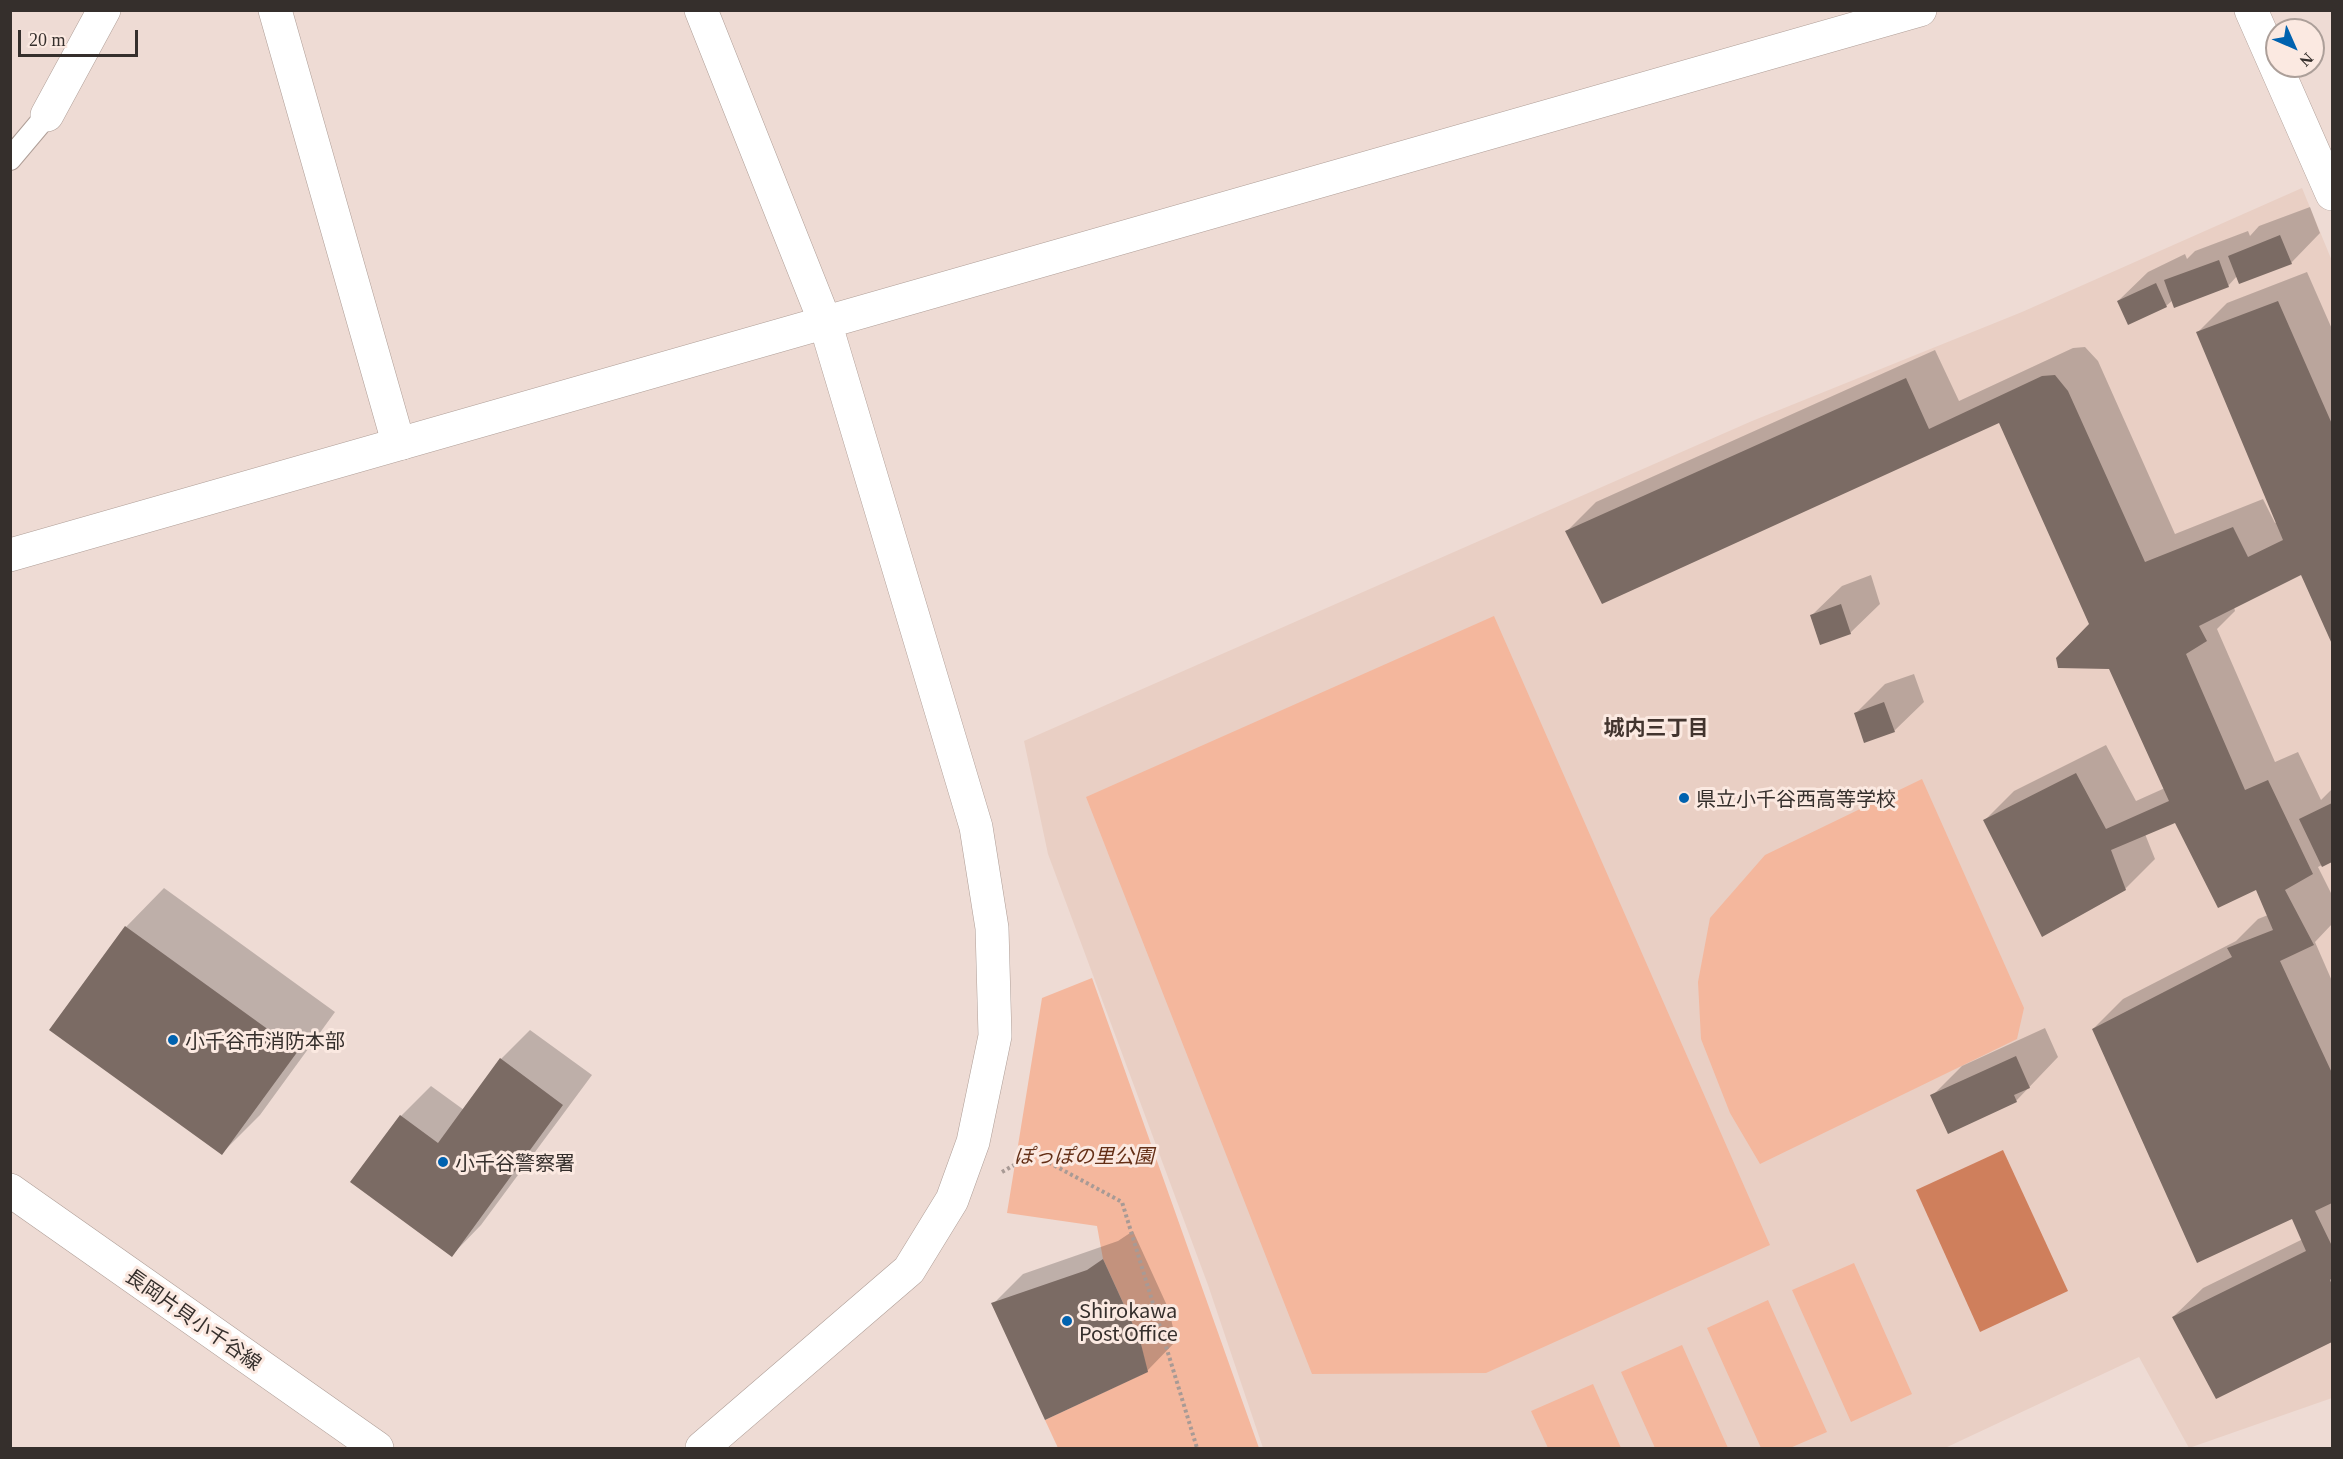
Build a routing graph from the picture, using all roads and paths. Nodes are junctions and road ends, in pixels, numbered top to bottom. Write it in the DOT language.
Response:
graph roads {
  1 [pos="104,10"];
  2 [pos="274,10"];
  3 [pos="701,10"];
  4 [pos="1920,10"];
  5 [pos="2251,10"];
  6 [pos="46,115"];
  7 [pos="10,159"];
  8 [pos="2332,194"];
  9 [pos="825,322"];
  10 [pos="402,443"];
  11 [pos="10,555"];
  12 [pos="10,1190"];
  13 [pos="952,1200"];
  14 [pos="377,1449"];
  15 [pos="702,1449"];
  16 [pos="1197,1449"];
  1 -- 6 [label="street"];
  2 -- 10 [label="street"];
  3 -- 9 [label="street"];
  4 -- 9 [label="street"];
  5 -- 8 [label="street"];
  6 -- 7 [label="lane"];
  9 -- 10 [label="street"];
  9 -- 13 [label="street"];
  10 -- 11 [label="street"];
  12 -- 14 [label="street, 長岡片貝小千谷線"];
  13 -- 15 [label="street"];
  13 -- 16 [label="path"];
}
